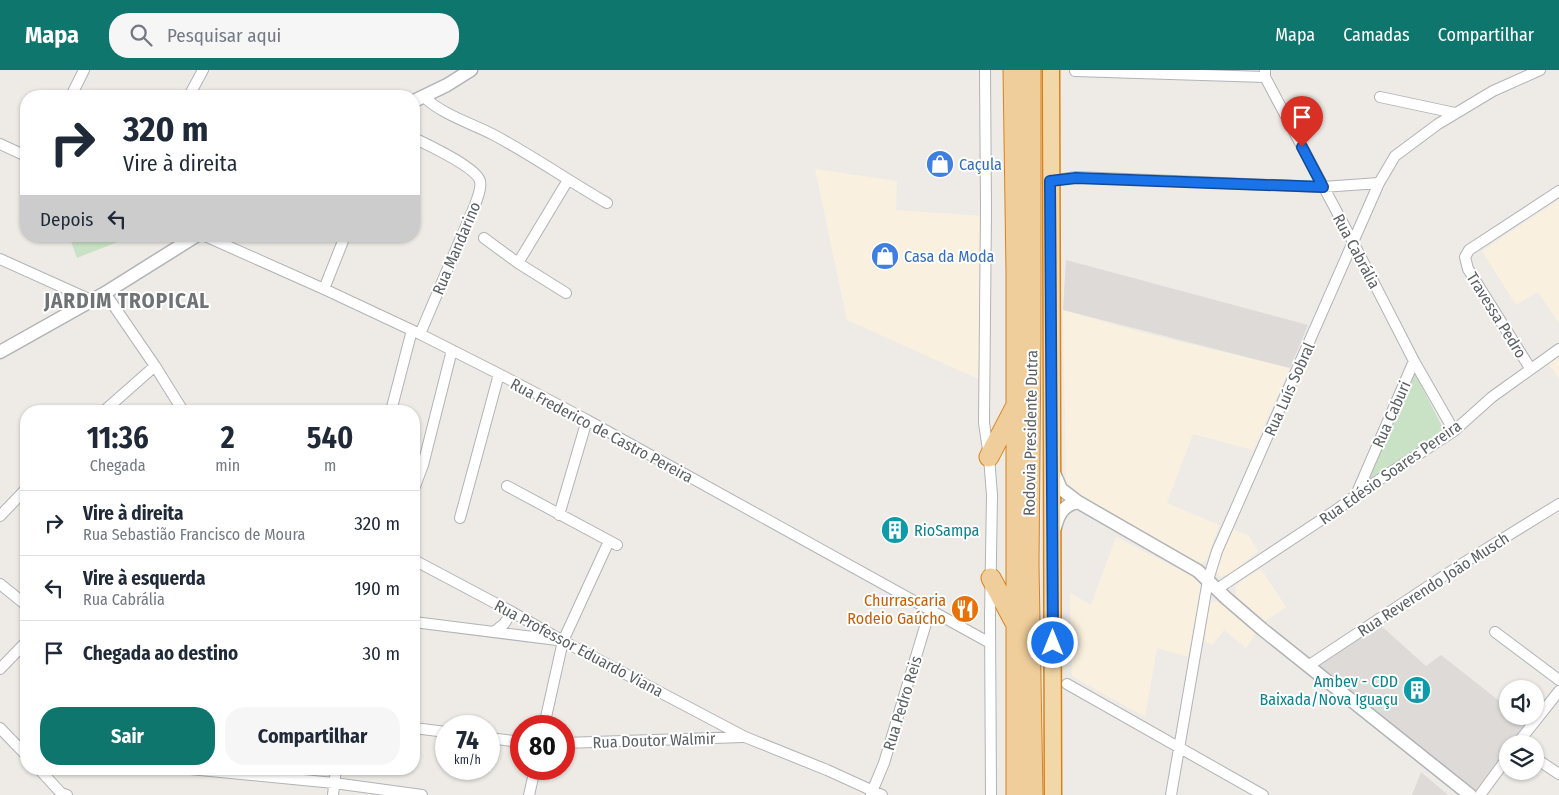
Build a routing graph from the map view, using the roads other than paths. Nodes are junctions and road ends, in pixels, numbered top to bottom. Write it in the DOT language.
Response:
graph roads {
  1 [pos="84,70"];
  2 [pos="203,70"];
  3 [pos="471,70"];
  4 [pos="985,70"];
  5 [pos="1013,70"];
  6 [pos="1031,70"];
  7 [pos="1051,70"];
  8 [pos="1540,70"];
  9 [pos="1075,72"];
  10 [pos="1265,74"];
  11 [pos="73,90"];
  12 [pos="192,90"];
  13 [pos="1380,97"];
  14 [pos="420,98"];
  15 [pos="420,99"];
  16 [pos="1455,113"];
  17 [pos="420,141"];
  18 [pos="0,144"];
  19 [pos="20,153"];
  20 [pos="568,180"];
  21 [pos="1050,181"];
  22 [pos="1380,183"];
  23 [pos="1323,187"];
  24 [pos="1559,192"];
  25 [pos="607,203"];
  26 [pos="484,238"];
  27 [pos="186,242"];
  28 [pos="218,242"];
  29 [pos="343,242"];
  30 [pos="1354,244"];
  31 [pos="0,259"];
  32 [pos="518,263"];
  33 [pos="324,289"];
  34 [pos="105,293"];
  35 [pos="566,293"];
  36 [pos="91,300"];
  37 [pos="416,332"];
  38 [pos="1559,349"];
  39 [pos="452,350"];
  40 [pos="0,352"];
  41 [pos="1414,361"];
  42 [pos="155,366"];
  43 [pos="1530,368"];
  44 [pos="499,374"];
  45 [pos="111,405"];
  46 [pos="179,405"];
  47 [pos="393,405"];
  48 [pos="1015,406"];
  49 [pos="587,420"];
  50 [pos="1454,431"];
  51 [pos="989,457"];
  52 [pos="1052,468"];
  53 [pos="420,475"];
  54 [pos="508,486"];
  55 [pos="1356,494"];
  56 [pos="20,495"];
  57 [pos="1078,502"];
  58 [pos="1559,504"];
  59 [pos="559,515"];
  60 [pos="0,516"];
  61 [pos="460,518"];
  62 [pos="1052,542"];
  63 [pos="420,563"];
  64 [pos="991,578"];
  65 [pos="0,584"];
  66 [pos="1212,585"];
  67 [pos="20,600"];
  68 [pos="930,610"];
  69 [pos="512,612"];
  70 [pos="420,623"];
  71 [pos="1016,625"];
  72 [pos="494,632"];
  73 [pos="1495,632"];
  74 [pos="563,641"];
  75 [pos="990,643"];
  76 [pos="20,648"];
  77 [pos="1308,666"];
  78 [pos="0,669"];
  79 [pos="1559,680"];
  80 [pos="1067,684"];
  81 [pos="1558,694"];
  82 [pos="546,715"];
  83 [pos="0,728"];
  84 [pos="420,729"];
  85 [pos="435,731"];
  86 [pos="1524,735"];
  87 [pos="745,737"];
  88 [pos="575,744"];
  89 [pos="1180,748"];
  90 [pos="20,750"];
  91 [pos="1544,764"];
  92 [pos="1499,769"];
  93 [pos="1559,774"];
  94 [pos="44,775"];
  95 [pos="252,775"];
  96 [pos="335,775"];
  97 [pos="532,780"];
  98 [pos="334,783"];
  99 [pos="875,793"];
  100 [pos="67,795"];
  101 [pos="333,795"];
  102 [pos="422,795"];
  103 [pos="529,795"];
  104 [pos="991,795"];
  105 [pos="1016,795"];
  106 [pos="1033,795"];
  107 [pos="1053,795"];
  108 [pos="1171,795"];
  109 [pos="1263,795"];
  110 [pos="1470,795"];
  111 [pos="1480,795"];
  1 -- 11 [label="street"];
  2 -- 12 [label="street"];
  3 -- 14 [label="street"];
  4 -- 51 [label="street"];
  5 -- 48 [label="highway, Rodovia Presidente Dutra"];
  6 -- 106 [label="highway, Rodovia Presidente Dutra"];
  7 -- 21 [label="highway"];
  8 -- 16 [label="street, Rua Luís Sobral"];
  9 -- 10 [label="street"];
  10 -- 23 [label="street, Rua Cabrália"];
  13 -- 16 [label="street"];
  15 -- 20 [label="street"];
  16 -- 22 [label="street, Rua Luís Sobral"];
  17 -- 37 [label="street, Rua Mandarino"];
  18 -- 19 [label="street"];
  20 -- 25 [label="street"];
  20 -- 32 [label="street"];
  21 -- 23 [label="street"];
  21 -- 52 [label="highway"];
  22 -- 23 [label="street"];
  22 -- 30 [label="street, Rua Luís Sobral"];
  23 -- 30 [label="street, Rua Cabrália"];
  24 -- 43 [label="street, Travessa Pedro"];
  26 -- 32 [label="street"];
  27 -- 34 [label="street"];
  28 -- 33 [label="street, Rua Frederico de Castro Pereira"];
  29 -- 33 [label="street"];
  30 -- 41 [label="street, Rua Cabrália"];
  30 -- 66 [label="street, Rua Luís Sobral"];
  31 -- 36 [label="street"];
  32 -- 35 [label="street"];
  33 -- 37 [label="street, Rua Frederico de Castro Pereira"];
  34 -- 36 [label="street"];
  34 -- 42 [label="street"];
  36 -- 40 [label="street"];
  37 -- 39 [label="street, Rua Frederico de Castro Pereira"];
  37 -- 47 [label="street, Rua Mandarino"];
  38 -- 43 [label="street, Rua Edésio Soares Pereira"];
  39 -- 44 [label="street, Rua Frederico de Castro Pereira"];
  39 -- 53 [label="street"];
  41 -- 50 [label="street, Rua Cabrália"];
  41 -- 55 [label="street, Rua Caburi"];
  42 -- 45 [label="street"];
  42 -- 46 [label="street"];
  43 -- 50 [label="street, Rua Edésio Soares Pereira"];
  44 -- 49 [label="street, Rua Frederico de Castro Pereira"];
  44 -- 61 [label="street"];
  48 -- 51 [label="highway"];
  48 -- 71 [label="highway, Rodovia Presidente Dutra"];
  49 -- 59 [label="street"];
  49 -- 68 [label="street, Rua Frederico de Castro Pereira"];
  50 -- 55 [label="street, Rua Edésio Soares Pereira"];
  51 -- 64 [label="street"];
  52 -- 57 [label="street"];
  52 -- 62 [label="highway"];
  54 -- 59 [label="street"];
  55 -- 66 [label="street, Rua Edésio Soares Pereira"];
  56 -- 60 [label="street"];
  57 -- 62 [label="street"];
  57 -- 66 [label="street"];
  58 -- 77 [label="street, Rua Reverendo João Musch"];
  59 -- 74 [label="street"];
  62 -- 107 [label="highway"];
  63 -- 69 [label="street, Rua Professor Eduardo Viana"];
  64 -- 71 [label="highway"];
  64 -- 75 [label="street"];
  65 -- 67 [label="street"];
  66 -- 77 [label="street"];
  66 -- 89 [label="street, Rua Luís Sobral"];
  68 -- 75 [label="street, Rua Frederico de Castro Pereira"];
  68 -- 99 [label="street, Rua Pedro Reis"];
  69 -- 72 [label="street"];
  69 -- 74 [label="street, Rua Professor Eduardo Viana"];
  70 -- 72 [label="street"];
  71 -- 105 [label="highway, Rodovia Presidente Dutra"];
  72 -- 74 [label="street"];
  73 -- 79 [label="street"];
  74 -- 82 [label="street"];
  74 -- 87 [label="street, Rua Professor Eduardo Viana"];
  75 -- 104 [label="street"];
  76 -- 78 [label="street"];
  77 -- 110 [label="street"];
  80 -- 89 [label="street"];
  81 -- 86 [label="street"];
  83 -- 90 [label="street"];
  84 -- 85 [label="street"];
  87 -- 88 [label="street, Rua Doutor Walmir"];
  87 -- 99 [label="street, Rua Professor Eduardo Viana"];
  89 -- 108 [label="street, Rua Luís Sobral"];
  89 -- 109 [label="street"];
  91 -- 93 [label="street"];
  92 -- 111 [label="street"];
  94 -- 100 [label="street"];
  95 -- 98 [label="street"];
  96 -- 98 [label="street"];
  97 -- 103 [label="street"];
  98 -- 101 [label="street"];
  98 -- 102 [label="street"];
}
